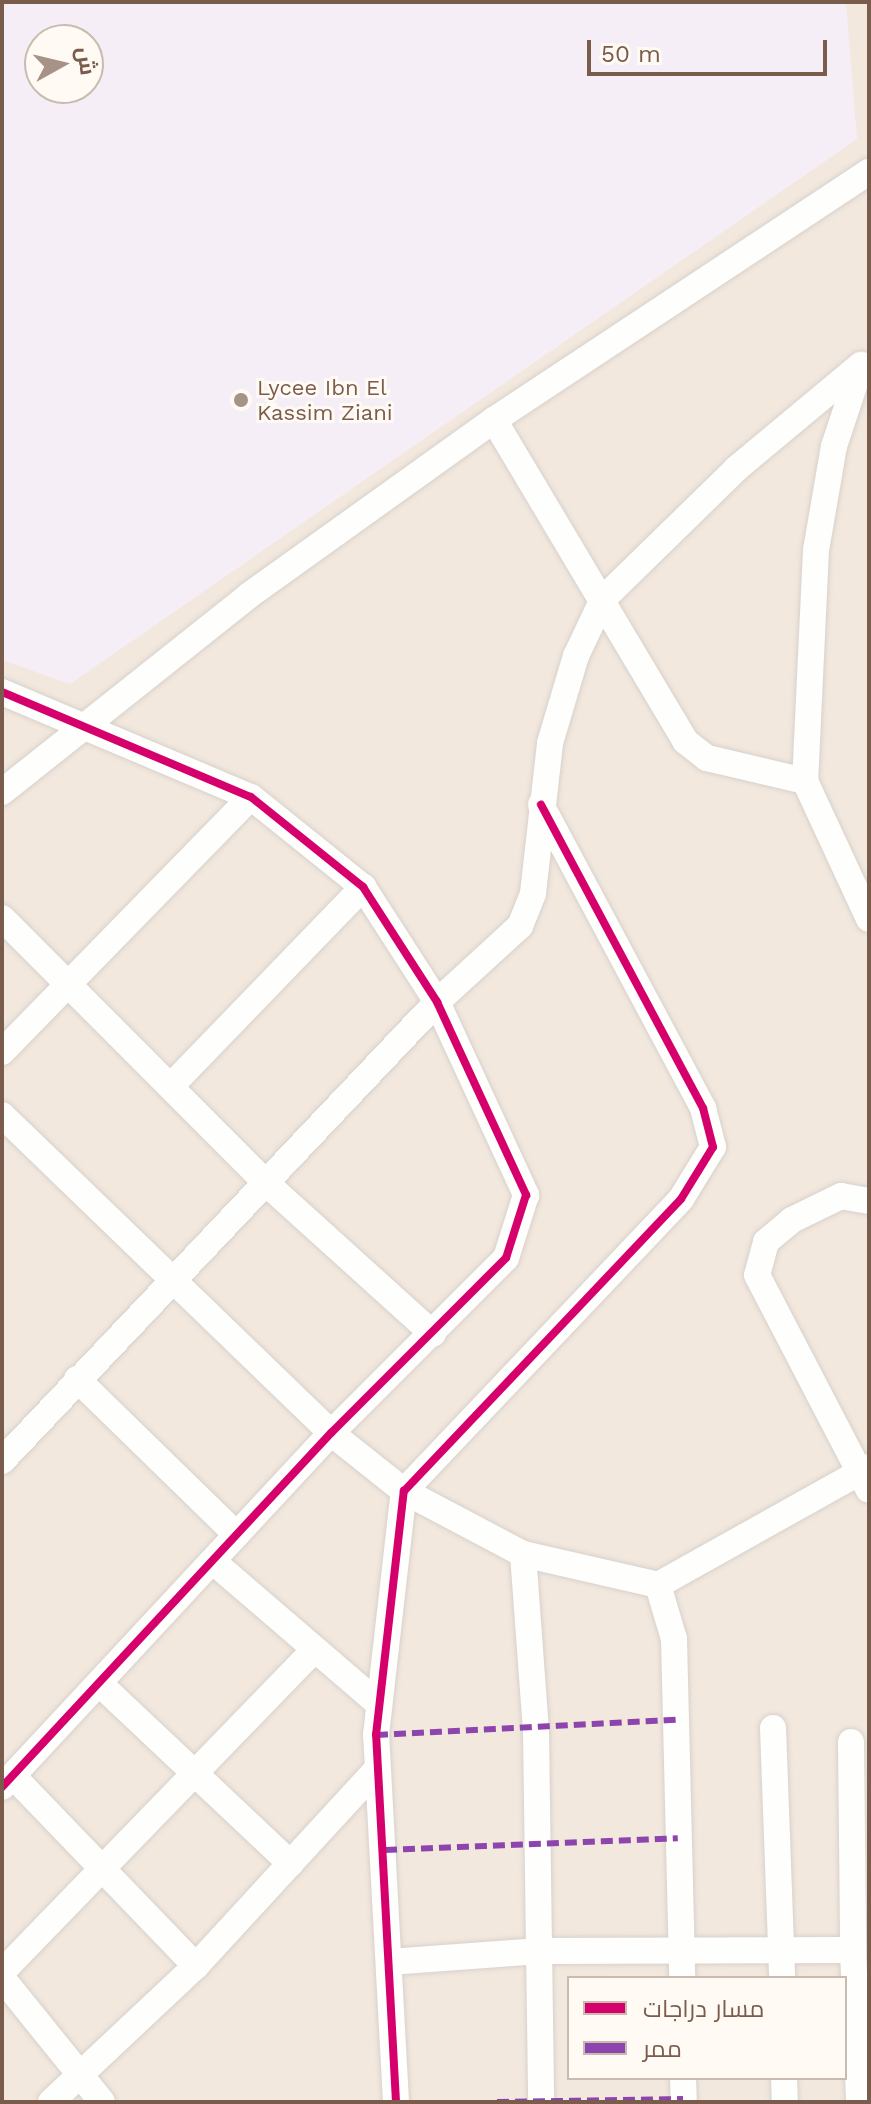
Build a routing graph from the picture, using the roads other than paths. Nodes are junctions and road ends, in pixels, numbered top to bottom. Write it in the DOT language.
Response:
graph roads {
  1 [pos="869,172"];
  2 [pos="865,362"];
  3 [pos="494,420"];
  4 [pos="603,599"];
  5 [pos="2,692"];
  6 [pos="89,723"];
  7 [pos="805,781"];
  8 [pos="2,792"];
  9 [pos="251,797"];
  10 [pos="541,804"];
  11 [pos="363,887"];
  12 [pos="2,918"];
  13 [pos="869,919"];
  14 [pos="68,984"];
  15 [pos="437,1002"];
  16 [pos="2,1052"];
  17 [pos="171,1086"];
  18 [pos="2,1115"];
  19 [pos="266,1183"];
  20 [pos="869,1201"];
  21 [pos="169,1280"];
  22 [pos="433,1334"];
  23 [pos="77,1379"];
  24 [pos="331,1433"];
  25 [pos="2,1461"];
  26 [pos="865,1477"];
  27 [pos="404,1491"];
  28 [pos="237,1535"];
  29 [pos="523,1554"];
  30 [pos="216,1564"];
  31 [pos="658,1585"];
  32 [pos="312,1652"];
  33 [pos="100,1684"];
  34 [pos="379,1704"];
  35 [pos="773,1728"];
  36 [pos="851,1742"];
  37 [pos="377,1769"];
  38 [pos="194,1773"];
  39 [pos="7,1781"];
  40 [pos="291,1864"];
  41 [pos="103,1866"];
  42 [pos="853,1950"];
  43 [pos="540,1951"];
  44 [pos="682,1951"];
  45 [pos="781,1951"];
  46 [pos="389,1962"];
  47 [pos="196,1966"];
  48 [pos="2,1972"];
  49 [pos="682,1976"];
  50 [pos="782,1976"];
  51 [pos="2,1978"];
  52 [pos="862,2016"];
  53 [pos="81,2070"];
  54 [pos="683,2080"];
  55 [pos="784,2080"];
  56 [pos="51,2102"];
  57 [pos="102,2102"];
  58 [pos="396,2102"];
  59 [pos="541,2102"];
  60 [pos="684,2102"];
  61 [pos="785,2102"];
  62 [pos="859,2102"];
  1 -- 3 [label="street"];
  2 -- 4 [label="street"];
  2 -- 7 [label="street"];
  3 -- 4 [label="street"];
  3 -- 6 [label="street"];
  4 -- 7 [label="street"];
  4 -- 10 [label="street"];
  5 -- 6 [label="street"];
  6 -- 8 [label="street"];
  6 -- 9 [label="street"];
  7 -- 13 [label="street"];
  9 -- 11 [label="street"];
  9 -- 14 [label="street"];
  10 -- 15 [label="street"];
  10 -- 27 [label="street"];
  11 -- 15 [label="street"];
  11 -- 17 [label="street"];
  12 -- 14 [label="street"];
  14 -- 16 [label="street"];
  14 -- 17 [label="street"];
  15 -- 19 [label="street"];
  15 -- 22 [label="street"];
  17 -- 19 [label="street"];
  18 -- 21 [label="street"];
  19 -- 21 [label="street"];
  19 -- 22 [label="street"];
  20 -- 26 [label="street"];
  21 -- 23 [label="street"];
  21 -- 24 [label="street"];
  22 -- 24 [label="street"];
  23 -- 25 [label="street"];
  23 -- 28 [label="street"];
  24 -- 27 [label="street"];
  24 -- 28 [label="street"];
  26 -- 31 [label="street"];
  27 -- 29 [label="street"];
  27 -- 34 [label="street"];
  28 -- 30 [label="street"];
  29 -- 31 [label="street"];
  29 -- 43 [label="street"];
  30 -- 32 [label="street"];
  30 -- 33 [label="street"];
  31 -- 44 [label="street"];
  32 -- 34 [label="street"];
  32 -- 38 [label="street"];
  33 -- 38 [label="street"];
  33 -- 39 [label="street"];
  34 -- 37 [label="street"];
  35 -- 45 [label="street"];
  36 -- 42 [label="street"];
  37 -- 40 [label="street"];
  37 -- 46 [label="street"];
  38 -- 40 [label="street"];
  38 -- 41 [label="street"];
  39 -- 41 [label="street"];
  40 -- 47 [label="street"];
  41 -- 47 [label="street"];
  41 -- 48 [label="street"];
  42 -- 45 [label="street"];
  42 -- 52 [label="street"];
  43 -- 44 [label="street"];
  43 -- 46 [label="street"];
  43 -- 59 [label="street"];
  44 -- 45 [label="street"];
  44 -- 49 [label="street"];
  45 -- 50 [label="street"];
  46 -- 58 [label="street"];
  47 -- 53 [label="street"];
  51 -- 53 [label="street"];
  52 -- 62 [label="street"];
  53 -- 56 [label="street"];
  53 -- 57 [label="street"];
  54 -- 60 [label="street"];
  55 -- 61 [label="street"];
}
